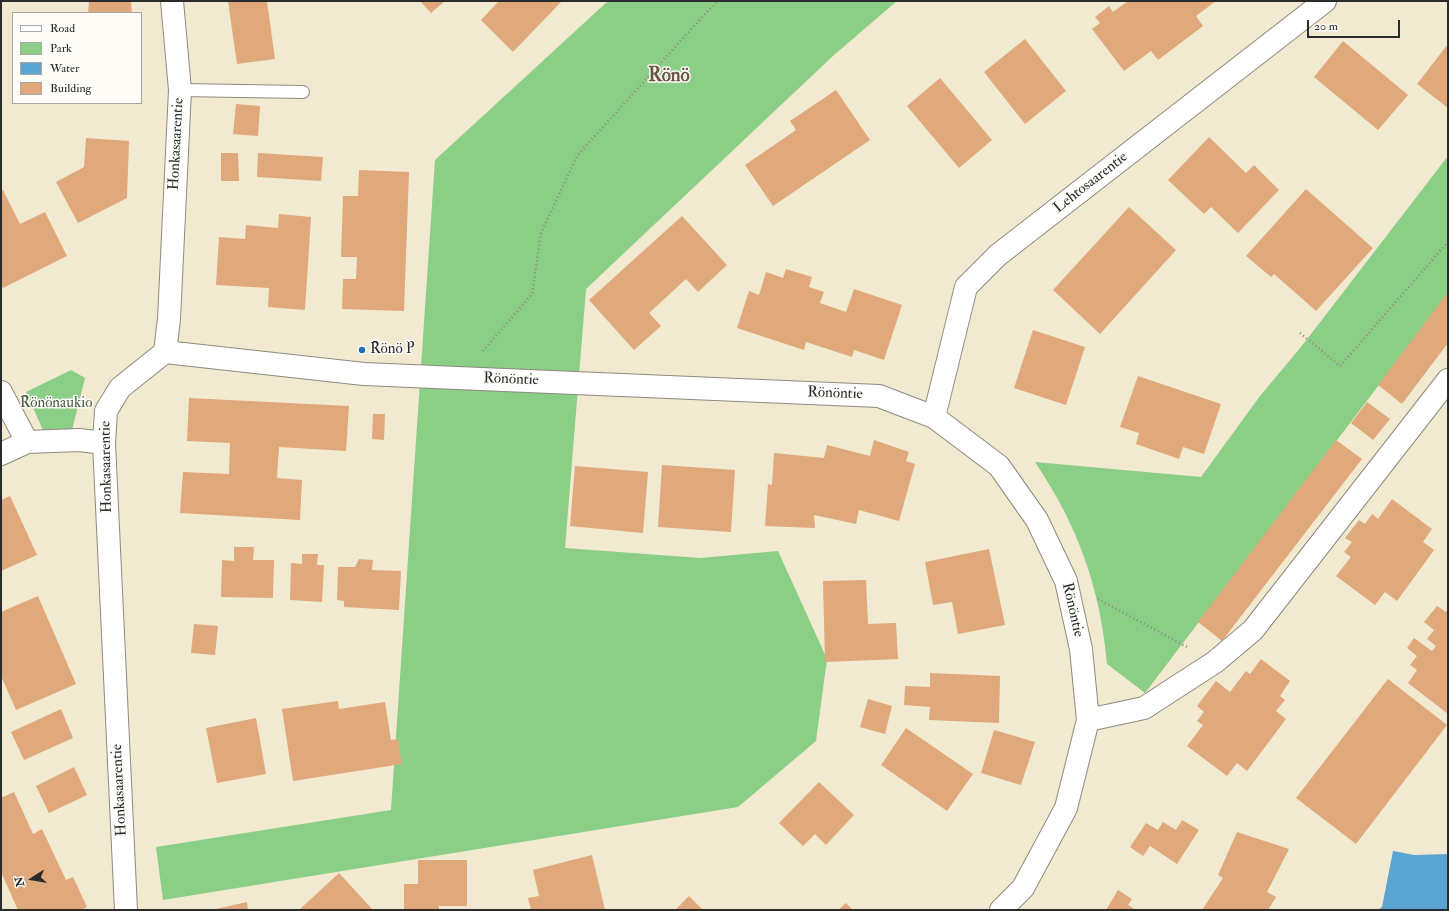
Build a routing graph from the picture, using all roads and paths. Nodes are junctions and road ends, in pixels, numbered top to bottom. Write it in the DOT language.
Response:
graph roads {
  1 [pos="172,1"];
  2 [pos="718,1"];
  3 [pos="1325,1"];
  4 [pos="180,90"];
  5 [pos="304,92"];
  6 [pos="1448,242"];
  7 [pos="1300,333"];
  8 [pos="165,352"];
  9 [pos="482,352"];
  10 [pos="1448,380"];
  11 [pos="1,392"];
  12 [pos="934,417"];
  13 [pos="27,442"];
  14 [pos="104,443"];
  15 [pos="1,454"];
  16 [pos="1066,581"];
  17 [pos="1215,662"];
  18 [pos="1088,720"];
  19 [pos="126,910"];
  20 [pos="1001,910"];
  1 -- 4 [label="street, Honkasaarentie"];
  2 -- 9 [label="path"];
  3 -- 12 [label="street, Lehtosaarentie"];
  4 -- 5 [label="lane"];
  4 -- 8 [label="street, Honkasaarentie"];
  6 -- 7 [label="path"];
  8 -- 12 [label="street, Rönöntie"];
  8 -- 14 [label="street, Honkasaarentie"];
  10 -- 17 [label="street"];
  11 -- 13 [label="street"];
  12 -- 16 [label="street, Rönöntie"];
  13 -- 14 [label="street"];
  13 -- 15 [label="street"];
  14 -- 19 [label="street, Honkasaarentie"];
  16 -- 17 [label="path"];
  16 -- 18 [label="street, Rönöntie"];
  17 -- 18 [label="street"];
  18 -- 20 [label="street, Rönöntie"];
}
